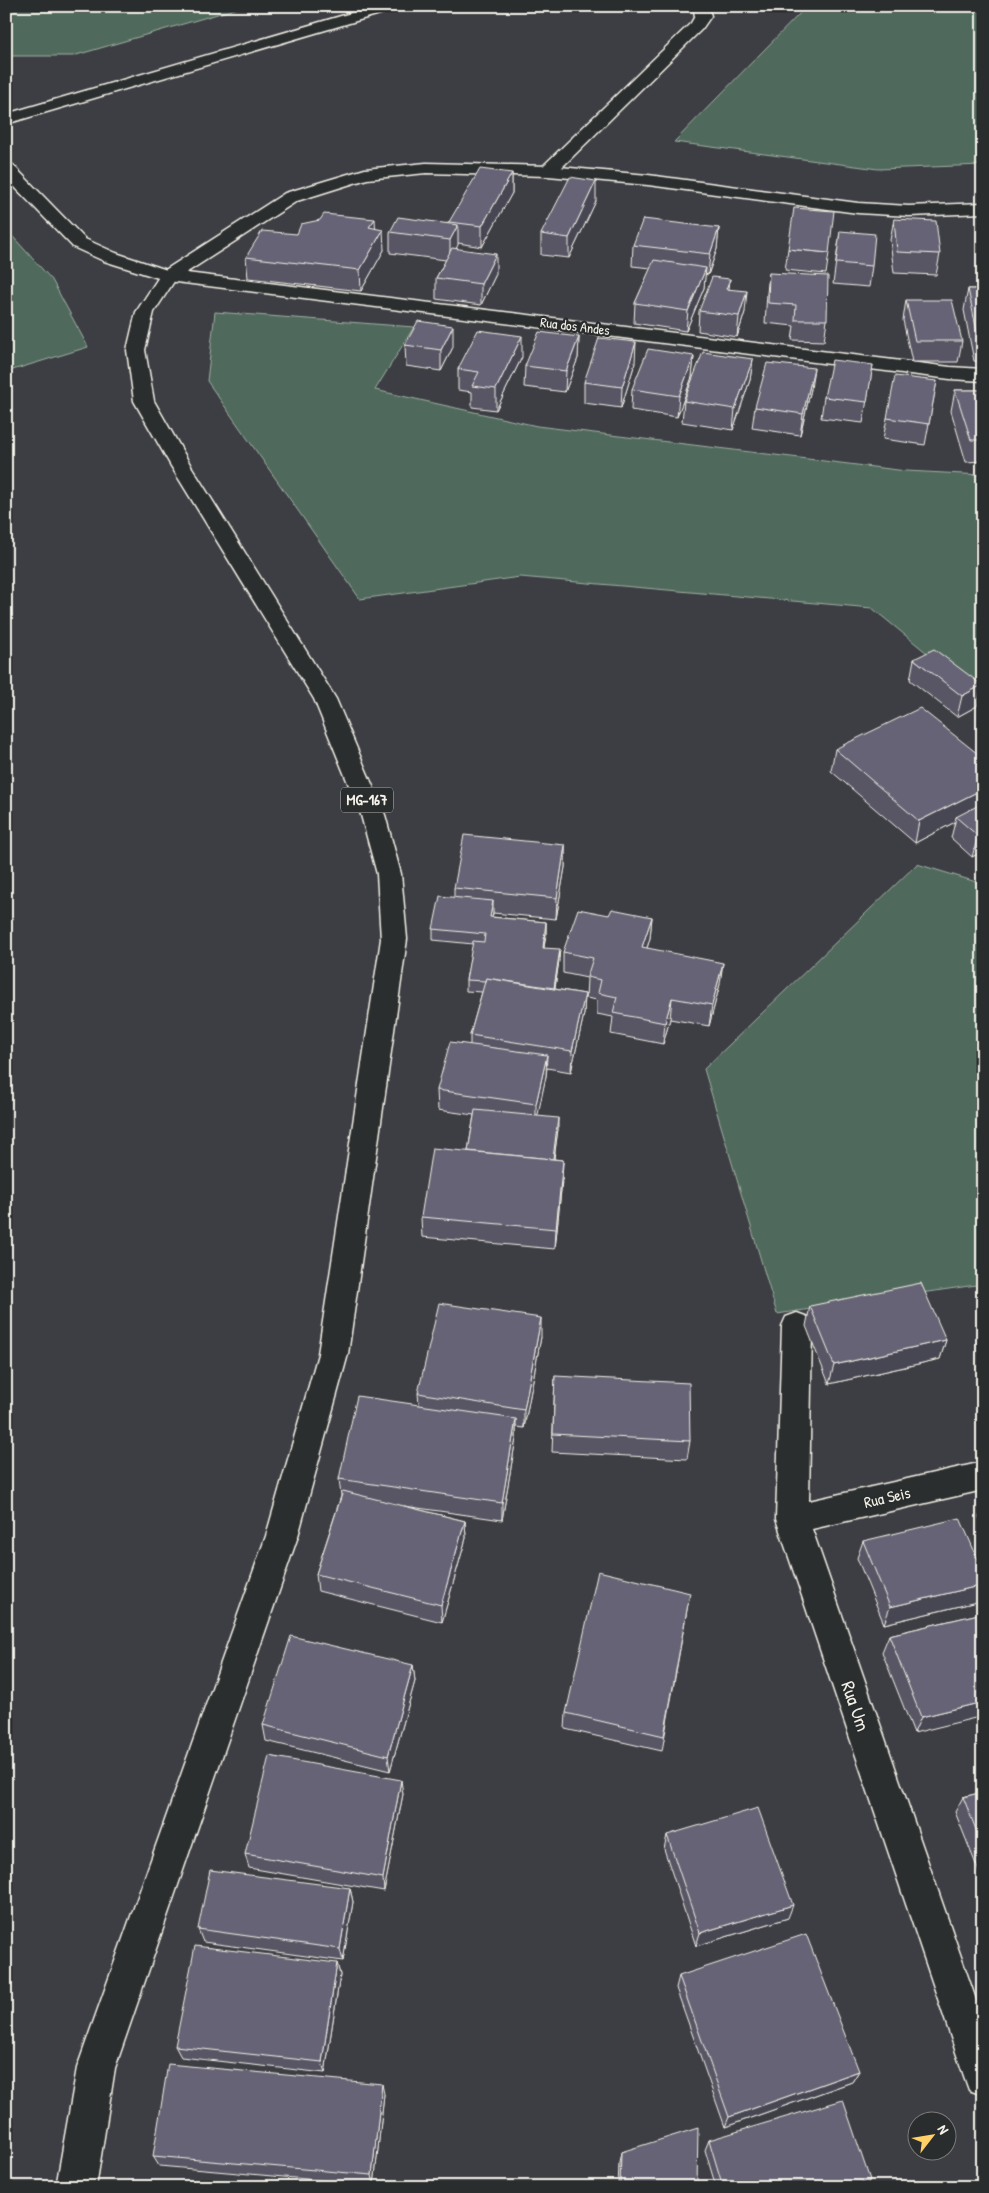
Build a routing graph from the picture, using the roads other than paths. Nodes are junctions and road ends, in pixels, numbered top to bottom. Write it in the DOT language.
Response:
graph roads {
  1 [pos="392,6"];
  2 [pos="700,6"];
  3 [pos="6,119"];
  4 [pos="6,168"];
  5 [pos="548,171"];
  6 [pos="983,208"];
  7 [pos="168,276"];
  8 [pos="983,375"];
  9 [pos="798,1326"];
  10 [pos="983,1476"];
  11 [pos="792,1519"];
  12 [pos="982,2074"];
  13 [pos="76,2187"];
  1 -- 3 [label="main road"];
  2 -- 5 [label="main road"];
  4 -- 7 [label="main road, Rua dos Andes"];
  5 -- 6 [label="main road, MG-167"];
  5 -- 7 [label="main road, MG-167"];
  7 -- 8 [label="main road, Rua dos Andes"];
  7 -- 13 [label="main road, MG-167"];
  9 -- 11 [label="main road, Rua Um"];
  10 -- 11 [label="main road, Rua Seis"];
  11 -- 12 [label="main road, Rua Um"];
}
